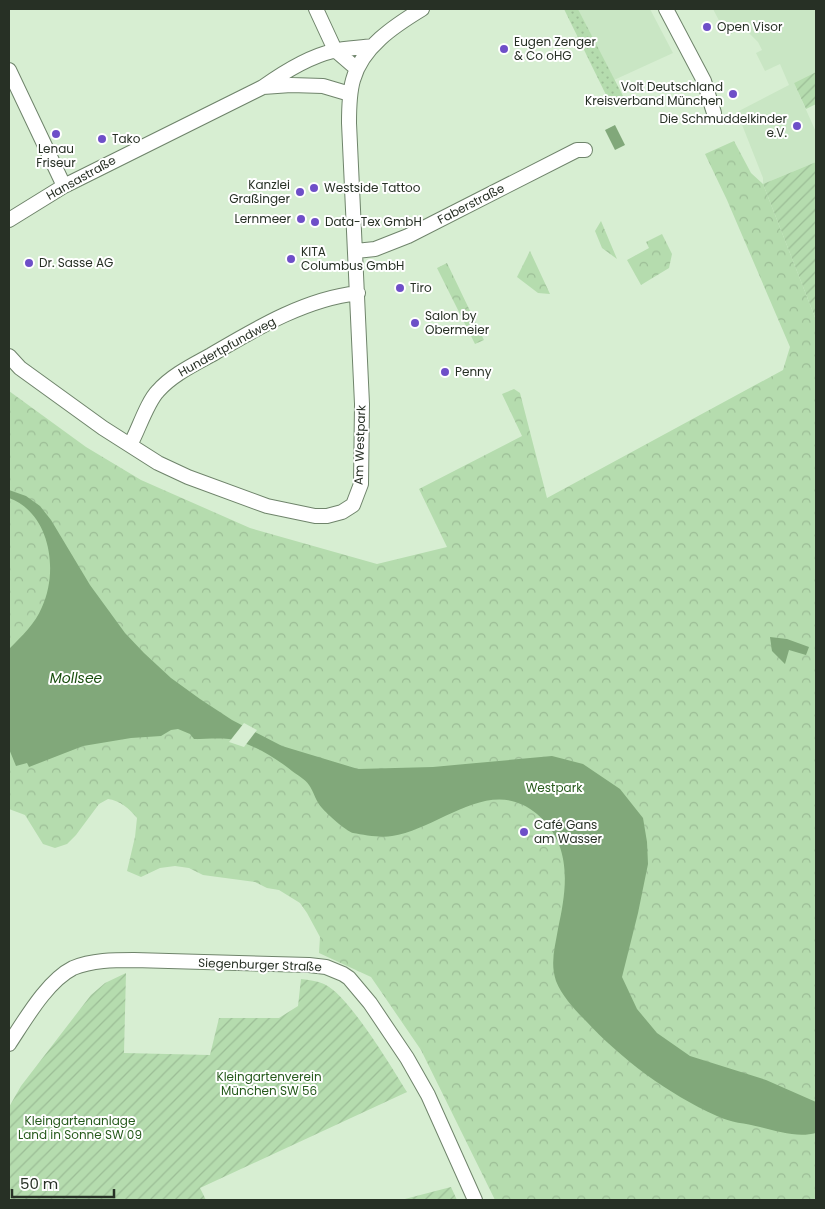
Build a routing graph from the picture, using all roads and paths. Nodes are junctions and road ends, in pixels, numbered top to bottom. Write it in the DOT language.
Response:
graph roads {
  1 [pos="316,9"];
  2 [pos="422,9"];
  3 [pos="666,9"];
  4 [pos="373,46"];
  5 [pos="335,50"];
  6 [pos="357,69"];
  7 [pos="9,70"];
  8 [pos="263,87"];
  9 [pos="350,94"];
  10 [pos="714,113"];
  11 [pos="585,150"];
  12 [pos="64,186"];
  13 [pos="9,220"];
  14 [pos="356,252"];
  15 [pos="358,294"];
  16 [pos="9,356"];
  17 [pos="14,365"];
  18 [pos="130,445"];
  19 [pos="9,1044"];
  20 [pos="475,1200"];
  1 -- 5 [label="street"];
  2 -- 4 [label="street"];
  3 -- 10 [label="street"];
  4 -- 5 [label="street, Hansastraße"];
  4 -- 6 [label="street, Am Westpark"];
  5 -- 6 [label="street"];
  5 -- 8 [label="street, Hansastraße"];
  6 -- 9 [label="street, Am Westpark"];
  7 -- 12 [label="street"];
  8 -- 9 [label="street, Hansastraße"];
  8 -- 12 [label="street, Hansastraße"];
  9 -- 14 [label="street, Am Westpark"];
  11 -- 14 [label="street, Faberstraße"];
  12 -- 13 [label="street, Hansastraße"];
  14 -- 15 [label="street, Am Westpark"];
  15 -- 18 [label="street, Hundertpfundweg"];
  15 -- 18 [label="street, Am Westpark"];
  16 -- 17 [label="street, Am Westpark"];
  17 -- 18 [label="street, Am Westpark"];
  19 -- 20 [label="street, Siegenburger Straße"];
}
